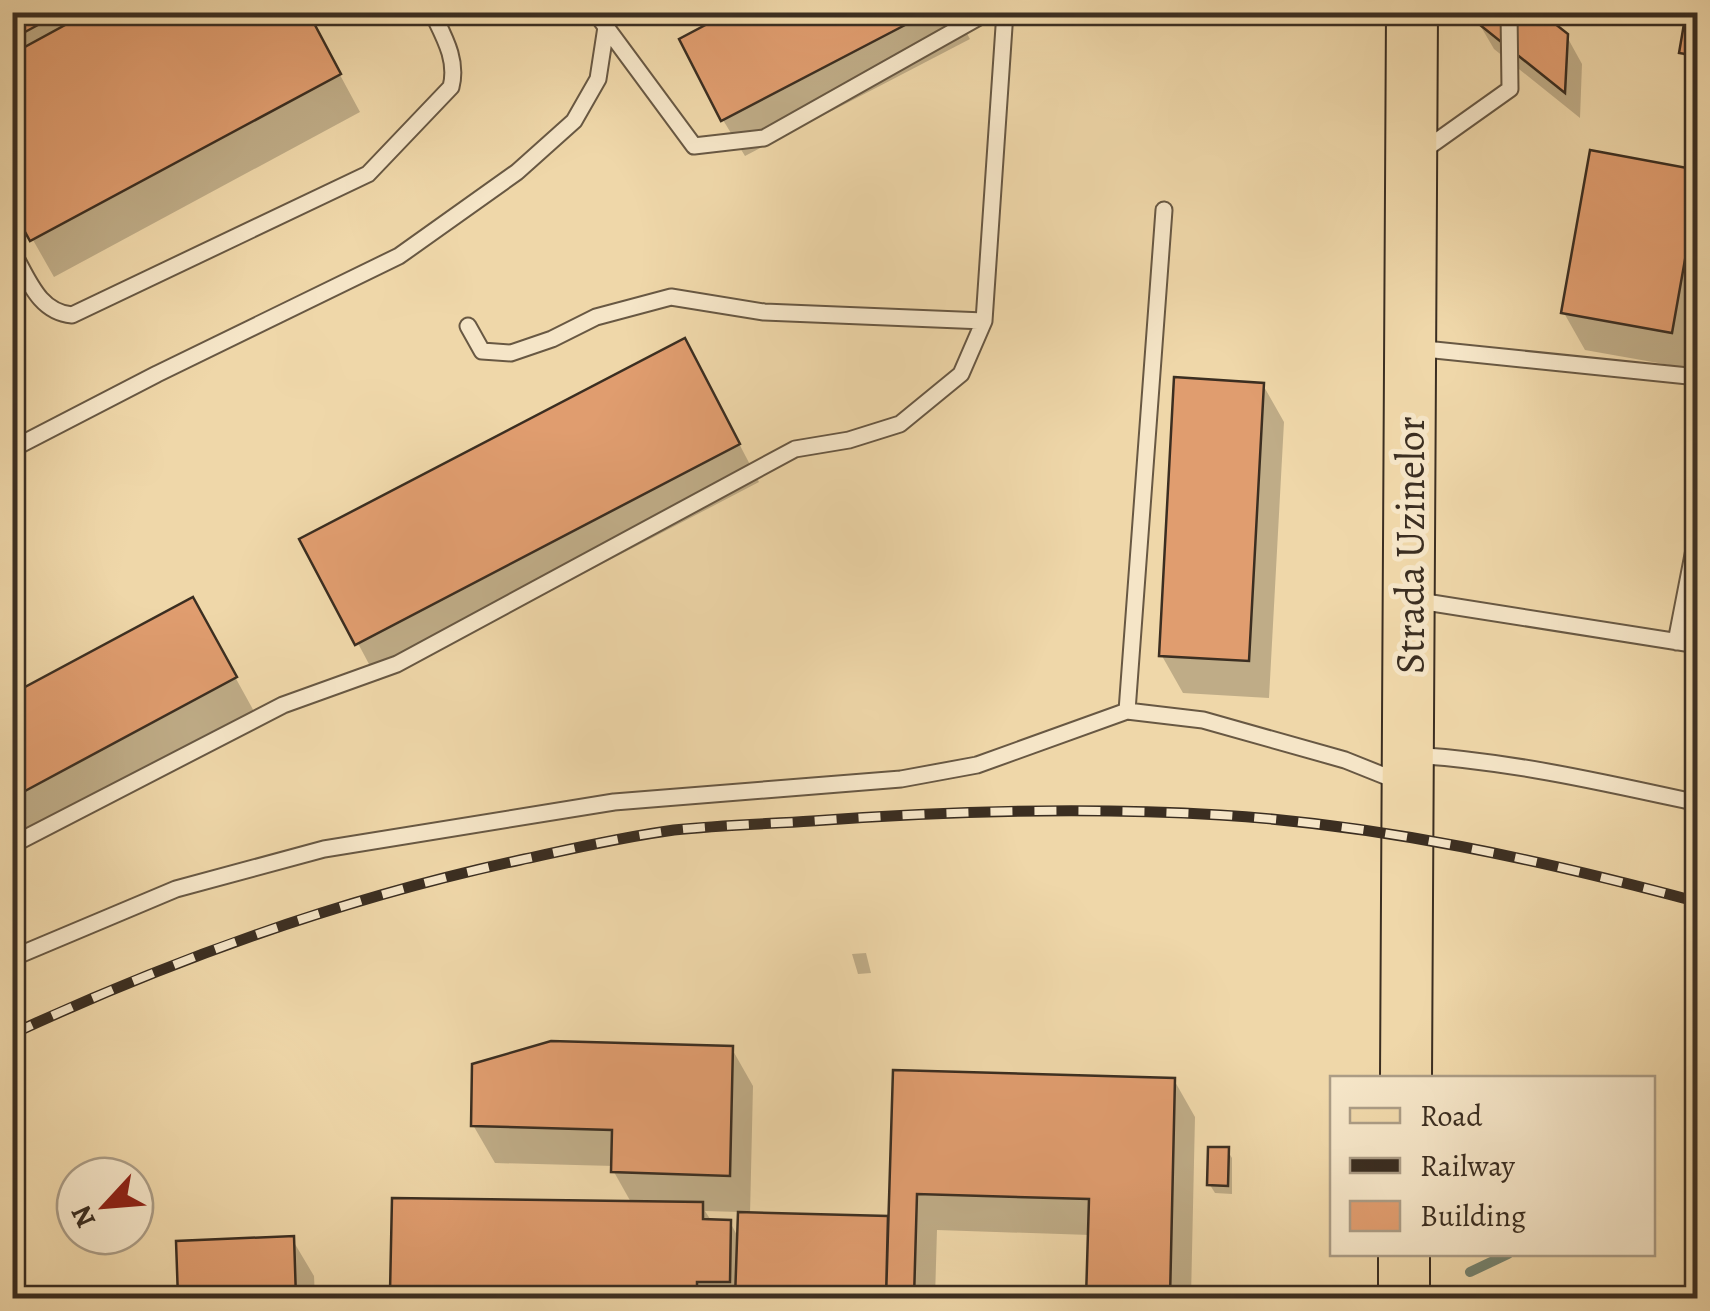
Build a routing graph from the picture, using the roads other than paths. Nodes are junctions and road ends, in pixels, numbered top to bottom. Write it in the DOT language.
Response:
graph roads {
  1 [pos="432,12"];
  2 [pos="595,12"];
  3 [pos="988,12"];
  4 [pos="1004,12"];
  5 [pos="1412,12"];
  6 [pos="1509,12"];
  7 [pos="606,27"];
  8 [pos="1413,158"];
  9 [pos="1164,210"];
  10 [pos="12,251"];
  11 [pos="984,320"];
  12 [pos="468,326"];
  13 [pos="1412,348"];
  14 [pos="1698,377"];
  15 [pos="12,449"];
  16 [pos="1697,534"];
  17 [pos="1409,600"];
  18 [pos="1676,642"];
  19 [pos="1698,645"];
  20 [pos="1127,711"];
  21 [pos="1408,770"];
  22 [pos="1698,803"];
  23 [pos="12,845"];
  24 [pos="12,958"];
  25 [pos="1406,1076"];
  26 [pos="1404,1256"];
  27 [pos="1404,1298"];
  1 -- 10 [label="lane"];
  2 -- 7 [label="lane"];
  3 -- 7 [label="lane"];
  4 -- 11 [label="lane"];
  5 -- 8 [label="main road, Strada Uzinelor"];
  6 -- 8 [label="lane"];
  7 -- 15 [label="lane"];
  8 -- 13 [label="main road, Strada Uzinelor"];
  9 -- 20 [label="lane"];
  11 -- 12 [label="lane"];
  11 -- 23 [label="lane"];
  13 -- 14 [label="lane"];
  13 -- 17 [label="main road, Strada Uzinelor"];
  16 -- 18 [label="lane"];
  17 -- 18 [label="lane"];
  17 -- 21 [label="main road, Strada Uzinelor"];
  18 -- 19 [label="lane"];
  20 -- 21 [label="lane"];
  20 -- 24 [label="lane"];
  21 -- 22 [label="lane"];
  21 -- 25 [label="main road, Strada Uzinelor"];
  26 -- 27 [label="main road"];
}
